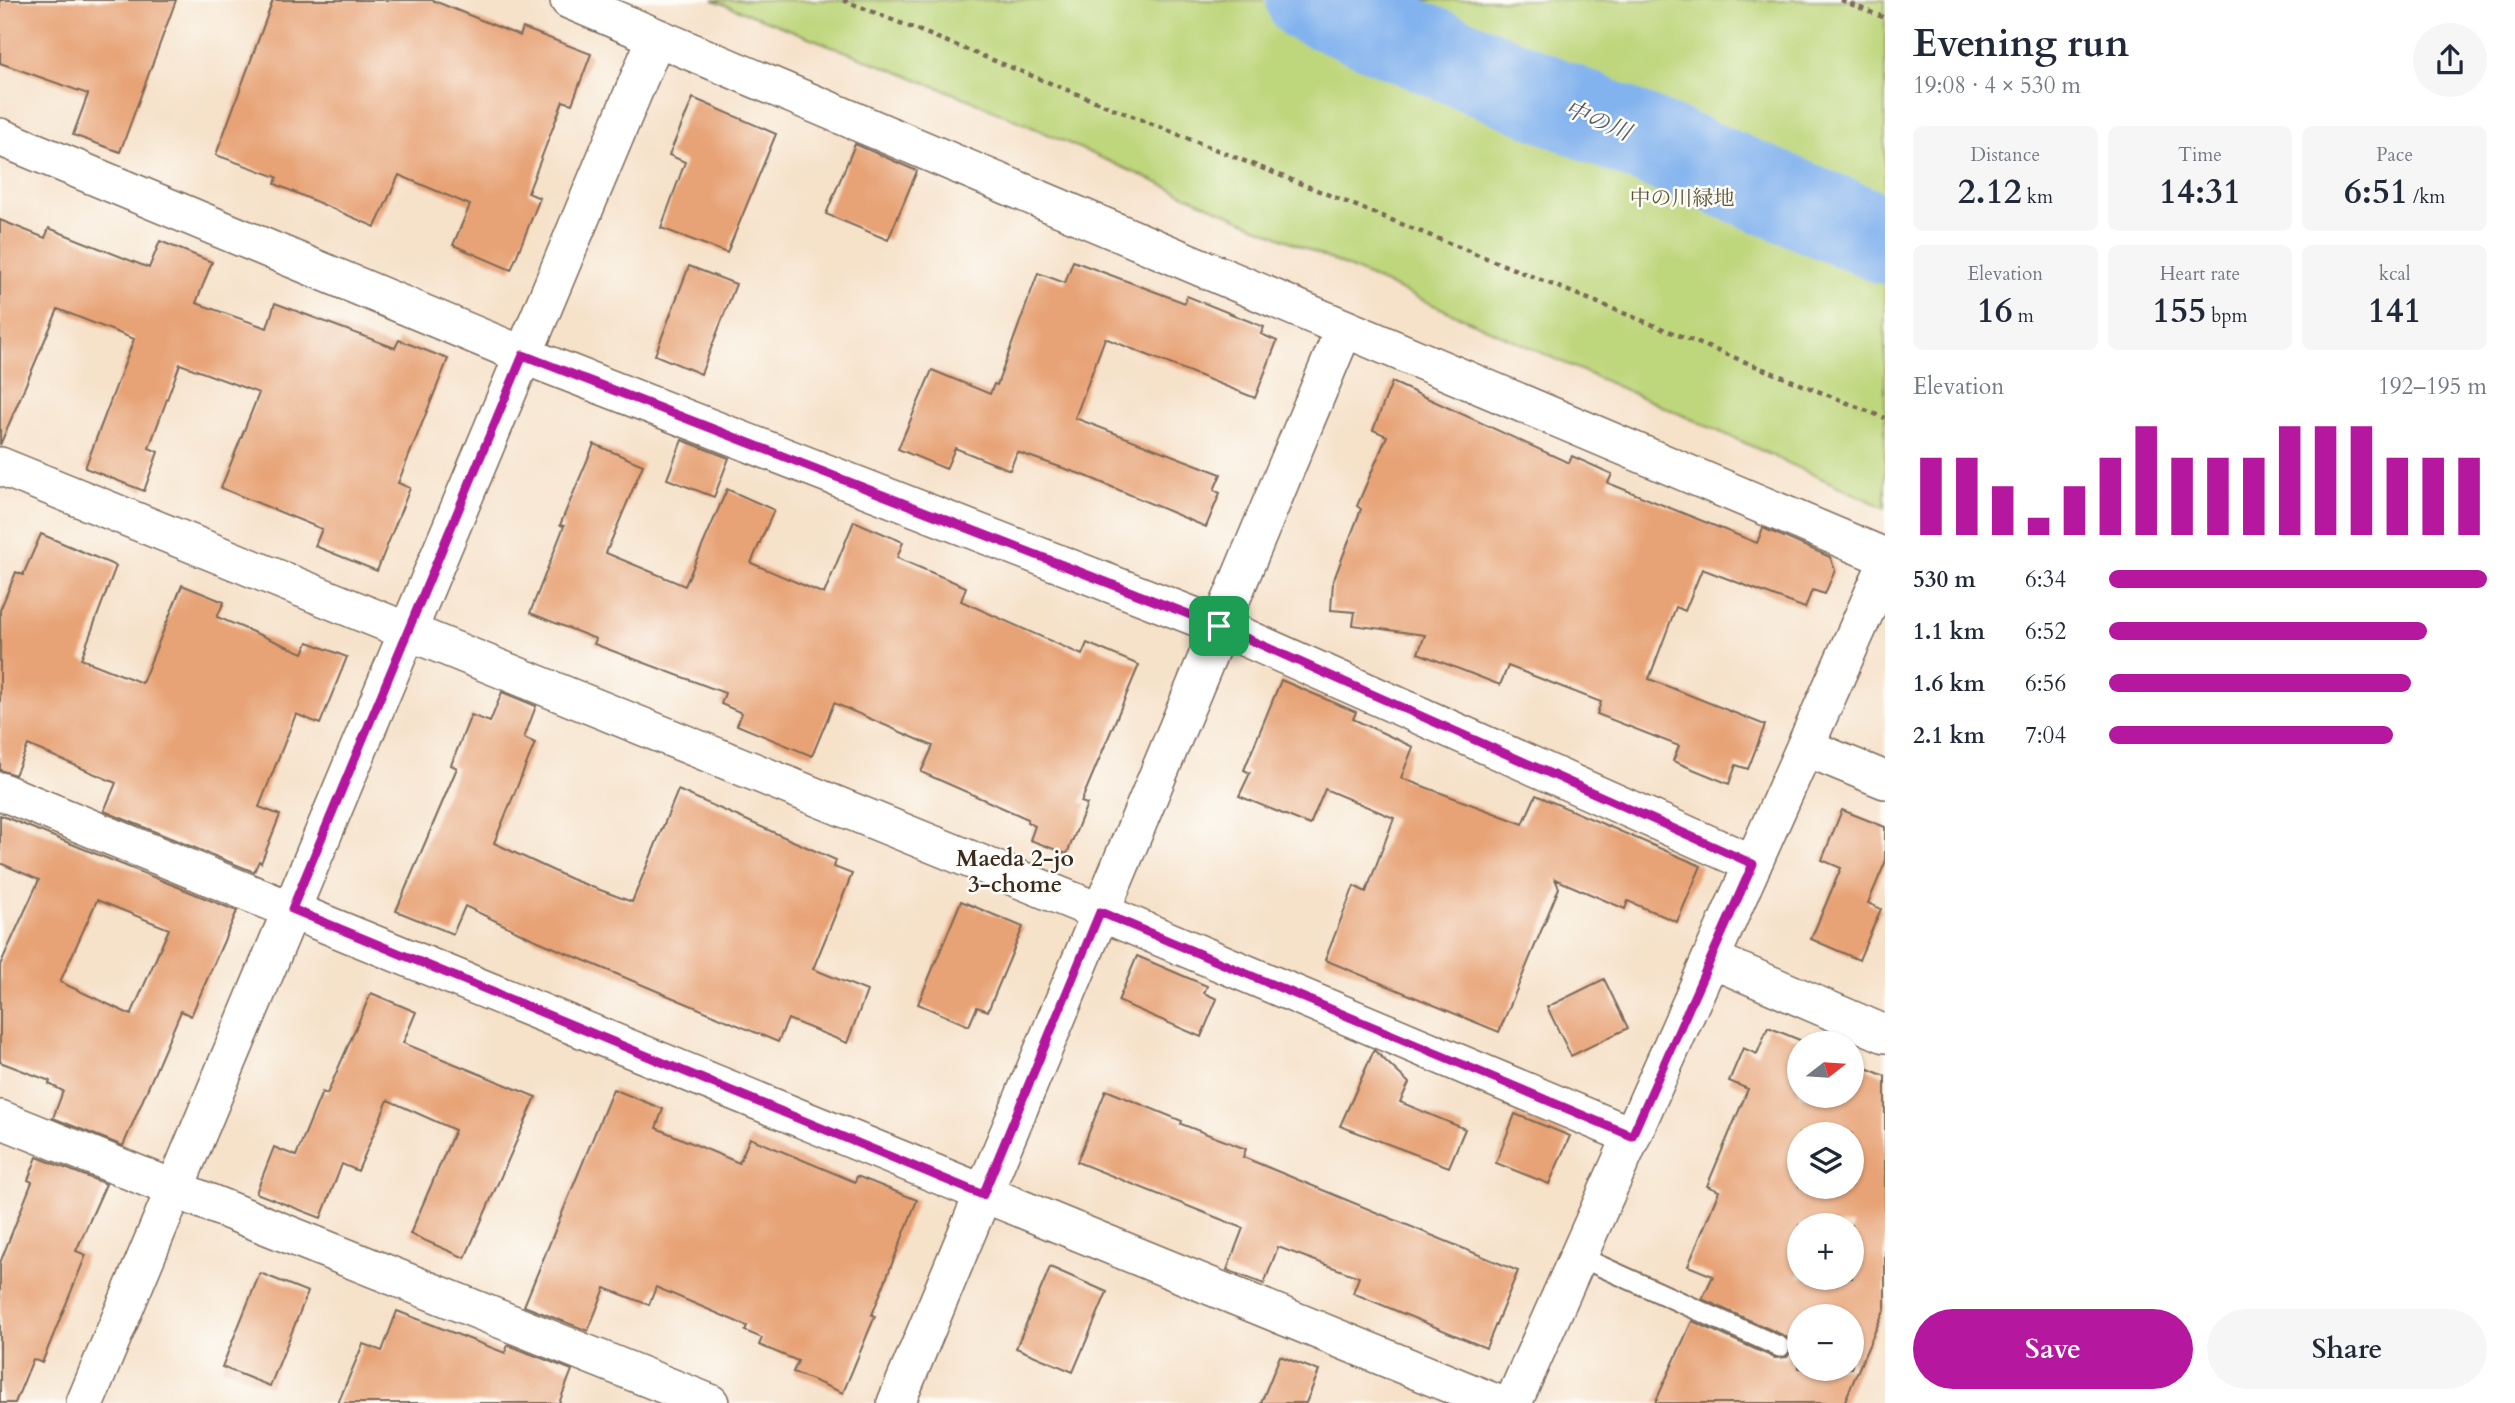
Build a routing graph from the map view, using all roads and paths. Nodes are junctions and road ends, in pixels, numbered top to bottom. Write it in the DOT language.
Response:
graph roads {
  1 [pos="569,0"];
  2 [pos="843,0"];
  3 [pos="1841,0"];
  4 [pos="1885,18"];
  5 [pos="656,38"];
  6 [pos="0,137"];
  7 [pos="1344,328"];
  8 [pos="523,355"];
  9 [pos="1885,418"];
  10 [pos="0,466"];
  11 [pos="1885,557"];
  12 [pos="1885,567"];
  13 [pos="1219,626"];
  14 [pos="409,634"];
  15 [pos="1805,747"];
  16 [pos="1885,780"];
  17 [pos="0,791"];
  18 [pos="1753,864"];
  19 [pos="292,909"];
  20 [pos="1100,912"];
  21 [pos="1711,959"];
  22 [pos="1885,1034"];
  23 [pos="0,1119"];
  24 [pos="1632,1136"];
  25 [pos="176,1188"];
  26 [pos="983,1195"];
  27 [pos="1578,1256"];
  28 [pos="1780,1348"];
  29 [pos="85,1403"];
  30 [pos="710,1403"];
  31 [pos="896,1403"];
  32 [pos="1496,1403"];
  33 [pos="1513,1403"];
  1 -- 5 [label="street"];
  2 -- 9 [label="path"];
  3 -- 4 [label="path"];
  5 -- 7 [label="street"];
  5 -- 8 [label="street"];
  6 -- 8 [label="street"];
  7 -- 11 [label="street"];
  7 -- 13 [label="street"];
  8 -- 13 [label="street"];
  8 -- 14 [label="street"];
  10 -- 14 [label="street"];
  12 -- 15 [label="street"];
  13 -- 18 [label="street"];
  13 -- 20 [label="street"];
  14 -- 19 [label="street"];
  14 -- 20 [label="street"];
  15 -- 16 [label="street"];
  15 -- 18 [label="street"];
  17 -- 19 [label="street"];
  18 -- 21 [label="street"];
  19 -- 25 [label="street"];
  19 -- 26 [label="street"];
  20 -- 24 [label="street"];
  20 -- 26 [label="street"];
  21 -- 22 [label="street"];
  21 -- 24 [label="street"];
  23 -- 25 [label="street"];
  24 -- 27 [label="street"];
  25 -- 29 [label="street"];
  25 -- 30 [label="street"];
  26 -- 31 [label="street"];
  26 -- 32 [label="street"];
  27 -- 28 [label="lane"];
  27 -- 33 [label="street"];
}
